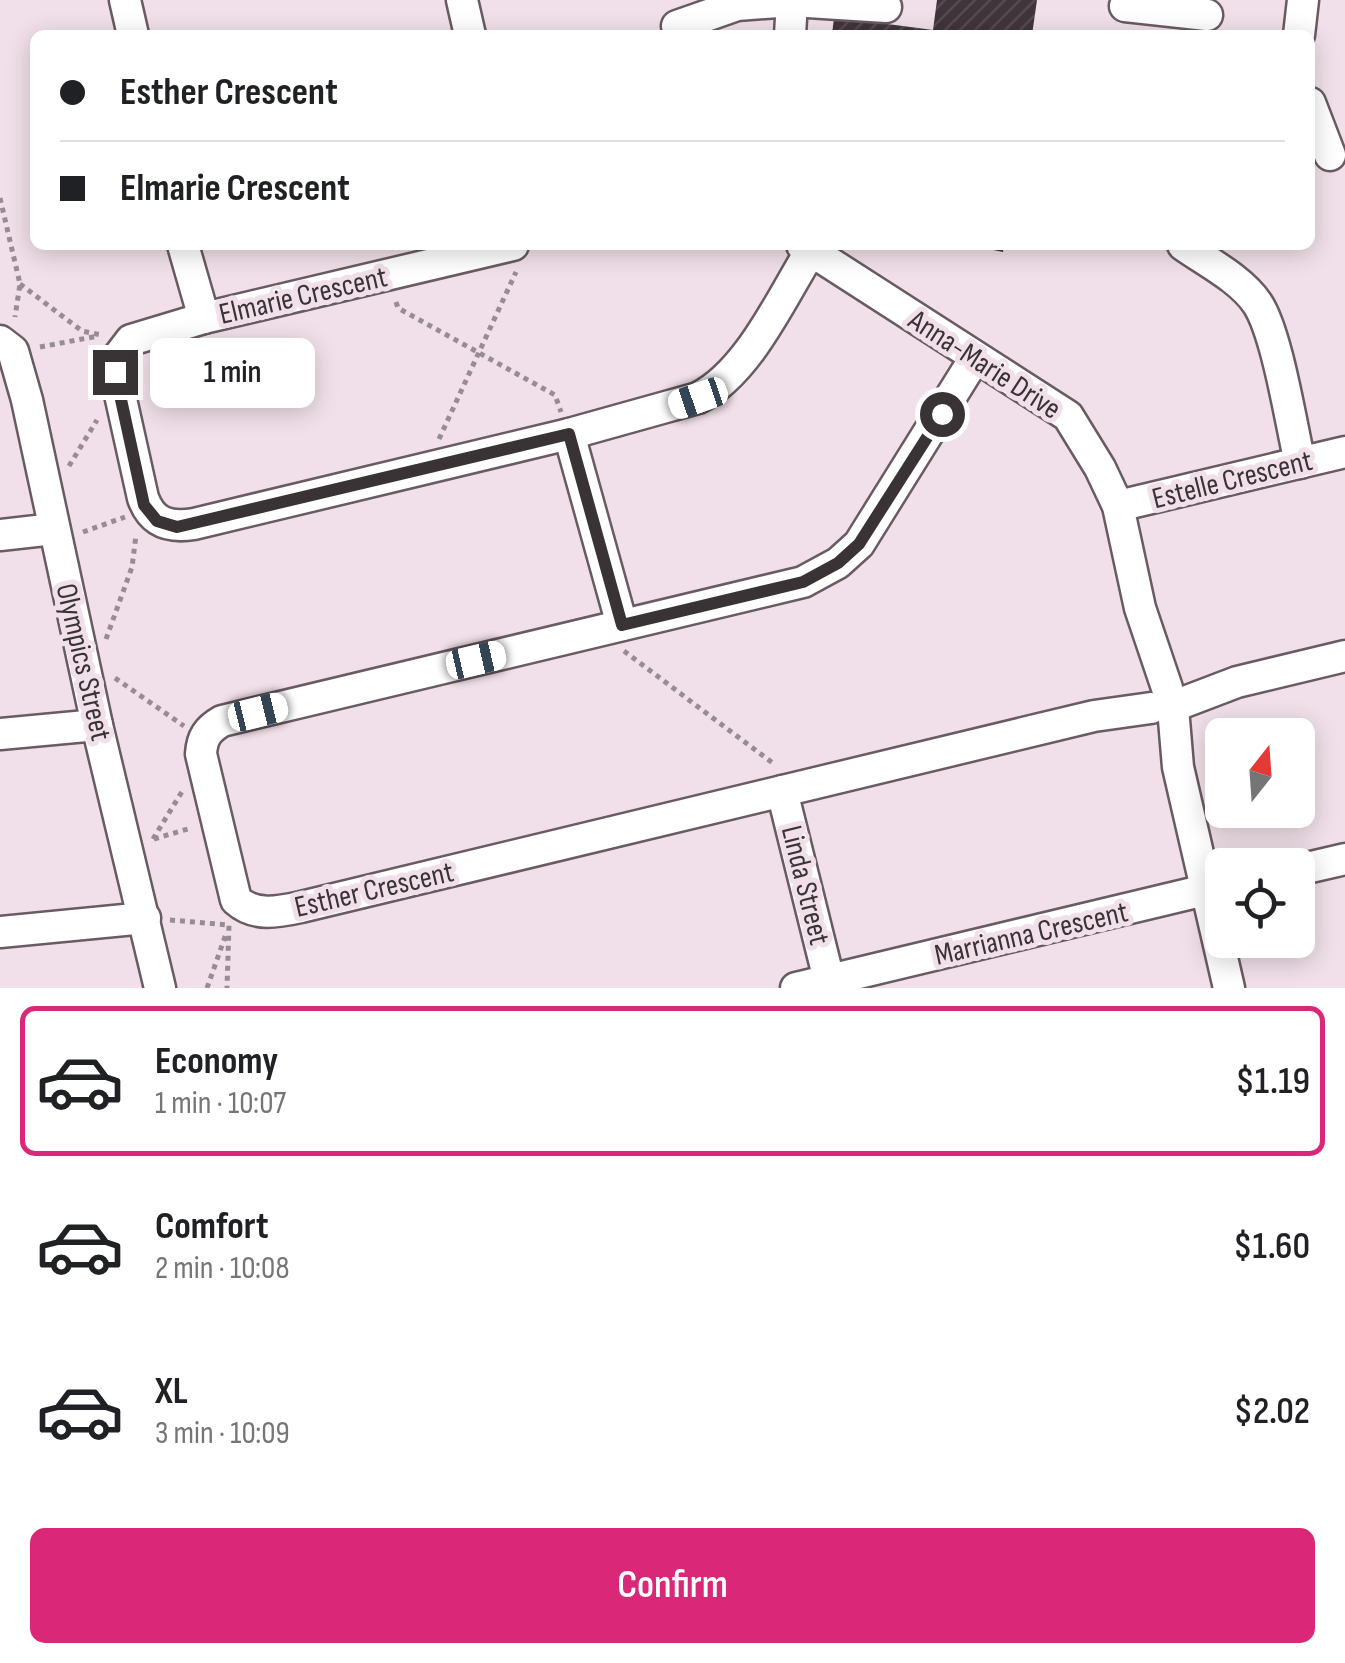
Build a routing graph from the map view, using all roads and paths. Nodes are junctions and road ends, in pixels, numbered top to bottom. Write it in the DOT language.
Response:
graph roads {
  1 [pos="125,0"];
  2 [pos="462,0"];
  3 [pos="1304,0"];
  4 [pos="792,1"];
  5 [pos="1126,6"];
  6 [pos="886,7"];
  7 [pos="1207,15"];
  8 [pos="674,20"];
  9 [pos="1161,22"];
  10 [pos="132,30"];
  11 [pos="469,30"];
  12 [pos="790,30"];
  13 [pos="1300,30"];
  14 [pos="1315,116"];
  15 [pos="1330,155"];
  16 [pos="0,198"];
  17 [pos="184,250"];
  18 [pos="805,250"];
  19 [pos="808,250"];
  20 [pos="1190,250"];
  21 [pos="516,255"];
  22 [pos="388,274"];
  23 [pos="20,284"];
  24 [pos="204,318"];
  25 [pos="7,339"];
  26 [pos="975,358"];
  27 [pos="116,380"];
  28 [pos="569,434"];
  29 [pos="1345,452"];
  30 [pos="1300,462"];
  31 [pos="436,466"];
  32 [pos="64,476"];
  33 [pos="1118,506"];
  34 [pos="152,516"];
  35 [pos="54,529"];
  36 [pos="0,535"];
  37 [pos="622,625"];
  38 [pos="1345,656"];
  39 [pos="86,671"];
  40 [pos="1162,700"];
  41 [pos="98,726"];
  42 [pos="0,734"];
  43 [pos="202,746"];
  44 [pos="782,790"];
  45 [pos="216,821"];
  46 [pos="140,843"];
  47 [pos="1205,858"];
  48 [pos="1345,859"];
  49 [pos="1315,866"];
  50 [pos="1205,890"];
  51 [pos="145,918"];
  52 [pos="242,918"];
  53 [pos="0,932"];
  54 [pos="1224,958"];
  55 [pos="829,980"];
  56 [pos="160,988"];
  57 [pos="207,988"];
  58 [pos="227,988"];
  59 [pos="796,988"];
  60 [pos="1229,988"];
  1 -- 10 [label="street"];
  2 -- 11 [label="street"];
  3 -- 13 [label="street"];
  4 -- 6 [label="street"];
  4 -- 8 [label="street"];
  4 -- 12 [label="street"];
  5 -- 9 [label="street"];
  7 -- 9 [label="street"];
  14 -- 15 [label="street"];
  16 -- 23 [label="path"];
  17 -- 24 [label="street"];
  18 -- 28 [label="street"];
  19 -- 26 [label="street, Anna-Marie Drive"];
  20 -- 30 [label="street"];
  21 -- 22 [label="street, Elmarie Crescent"];
  21 -- 31 [label="path"];
  22 -- 24 [label="street, Elmarie Crescent"];
  22 -- 28 [label="path"];
  23 -- 25 [label="path"];
  23 -- 25 [label="path"];
  24 -- 27 [label="street, Elmarie Crescent"];
  25 -- 35 [label="street, Olympics Street"];
  26 -- 33 [label="street, Anna-Marie Drive"];
  26 -- 37 [label="street"];
  27 -- 32 [label="path"];
  27 -- 34 [label="street"];
  28 -- 31 [label="street"];
  28 -- 37 [label="street"];
  29 -- 30 [label="street, Estelle Crescent"];
  30 -- 33 [label="street, Estelle Crescent"];
  31 -- 34 [label="street"];
  33 -- 40 [label="street, Anna-Marie Drive"];
  34 -- 35 [label="path"];
  34 -- 39 [label="path"];
  35 -- 36 [label="street"];
  35 -- 39 [label="street, Olympics Street"];
  37 -- 43 [label="street"];
  37 -- 44 [label="path"];
  38 -- 40 [label="street, Esther Crescent"];
  39 -- 41 [label="street, Olympics Street"];
  39 -- 43 [label="path"];
  40 -- 44 [label="street, Esther Crescent"];
  40 -- 47 [label="street, Anna-Marie Drive"];
  41 -- 42 [label="street"];
  41 -- 46 [label="street, Olympics Street"];
  43 -- 45 [label="street, Esther Crescent"];
  43 -- 46 [label="path"];
  44 -- 52 [label="street, Esther Crescent"];
  44 -- 55 [label="street, Linda Street"];
  45 -- 46 [label="path"];
  45 -- 52 [label="street, Esther Crescent"];
  46 -- 51 [label="street, Olympics Street"];
  48 -- 49 [label="street"];
  50 -- 55 [label="street, Marrianna Crescent"];
  51 -- 52 [label="path"];
  51 -- 53 [label="street"];
  51 -- 56 [label="street, Olympics Street"];
  52 -- 57 [label="path"];
  52 -- 58 [label="path"];
  54 -- 60 [label="street, Anna-Marie Drive"];
  55 -- 59 [label="street, Marrianna Crescent"];
}
